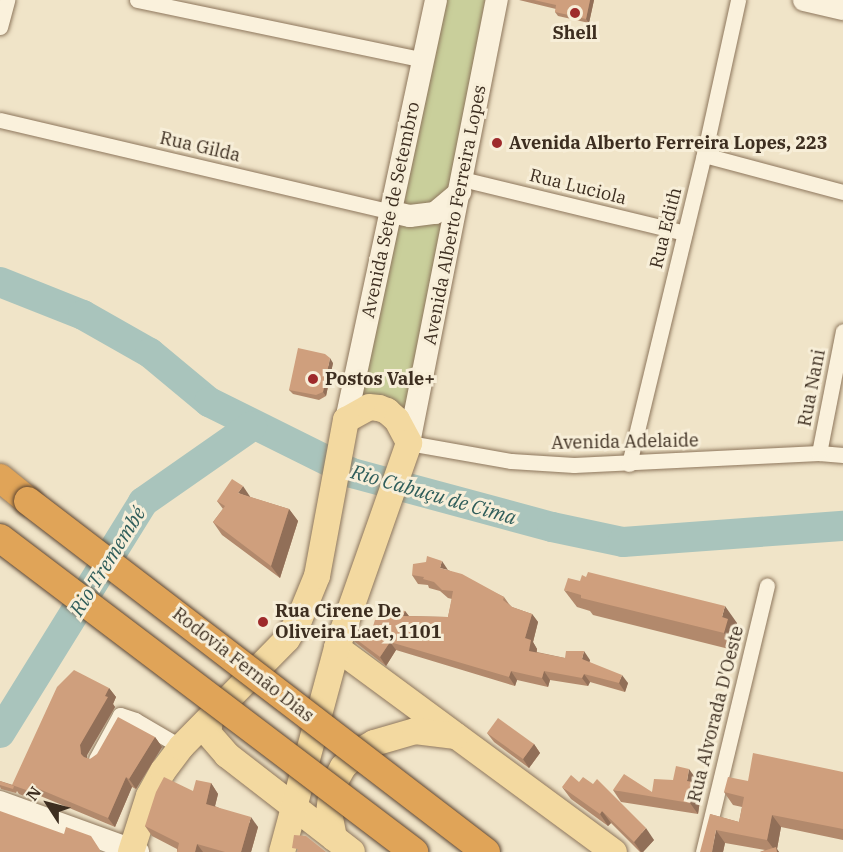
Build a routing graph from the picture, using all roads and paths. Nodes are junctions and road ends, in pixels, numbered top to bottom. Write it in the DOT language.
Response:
graph roads {
  1 [pos="7,0"];
  2 [pos="136,0"];
  3 [pos="436,0"];
  4 [pos="497,0"];
  5 [pos="738,0"];
  6 [pos="804,0"];
  7 [pos="843,9"];
  8 [pos="0,27"];
  9 [pos="423,60"];
  10 [pos="0,120"];
  11 [pos="704,155"];
  12 [pos="461,185"];
  13 [pos="843,192"];
  14 [pos="392,212"];
  15 [pos="685,233"];
  16 [pos="843,331"];
  17 [pos="345,427"];
  18 [pos="407,449"];
  19 [pos="819,453"];
  20 [pos="843,455"];
  21 [pos="629,464"];
  22 [pos="0,478"];
  23 [pos="0,538"];
  24 [pos="767,586"];
  25 [pos="338,648"];
  26 [pos="210,721"];
  27 [pos="459,736"];
  28 [pos="181,747"];
  29 [pos="96,759"];
  30 [pos="0,802"];
  31 [pos="294,807"];
  32 [pos="343,845"];
  33 [pos="133,851"];
  34 [pos="282,852"];
  35 [pos="414,852"];
  36 [pos="486,852"];
  37 [pos="614,852"];
  38 [pos="703,852"];
  1 -- 8 [label="street"];
  2 -- 9 [label="street"];
  3 -- 9 [label="main road, Avenida Sete de Setembro"];
  4 -- 12 [label="main road, Avenida Alberto Ferreira Lopes"];
  5 -- 11 [label="street, Rua Edith"];
  6 -- 7 [label="main road"];
  9 -- 14 [label="main road, Avenida Sete de Setembro"];
  10 -- 14 [label="street, Rua Gilda"];
  11 -- 13 [label="street"];
  11 -- 15 [label="street, Rua Edith"];
  12 -- 14 [label="main road"];
  12 -- 15 [label="street, Rua Luciola"];
  12 -- 18 [label="main road, Avenida Alberto Ferreira Lopes"];
  14 -- 17 [label="main road, Avenida Sete de Setembro"];
  15 -- 21 [label="street, Rua Edith"];
  16 -- 19 [label="street, Rua Nani"];
  17 -- 18 [label="main road"];
  17 -- 26 [label="main road"];
  18 -- 21 [label="street, Avenida Adelaide"];
  18 -- 25 [label="main road, Avenida Alberto Ferreira Lopes"];
  19 -- 20 [label="street, Avenida Adelaide"];
  19 -- 21 [label="street, Avenida Adelaide"];
  22 -- 36 [label="highway, Rodovia Fernão Dias, bridge"];
  23 -- 35 [label="highway, bridge"];
  24 -- 38 [label="street, Rua Alvorada D'Oeste"];
  25 -- 27 [label="main road"];
  25 -- 31 [label="main road, Avenida Alberto Ferreira Lopes"];
  26 -- 28 [label="main road"];
  26 -- 31 [label="main road"];
  27 -- 32 [label="main road"];
  27 -- 37 [label="main road"];
  28 -- 29 [label="street"];
  28 -- 33 [label="main road"];
  30 -- 33 [label="main road"];
  31 -- 32 [label="main road"];
  31 -- 34 [label="main road, Avenida Alberto Ferreira Lopes"];
}
